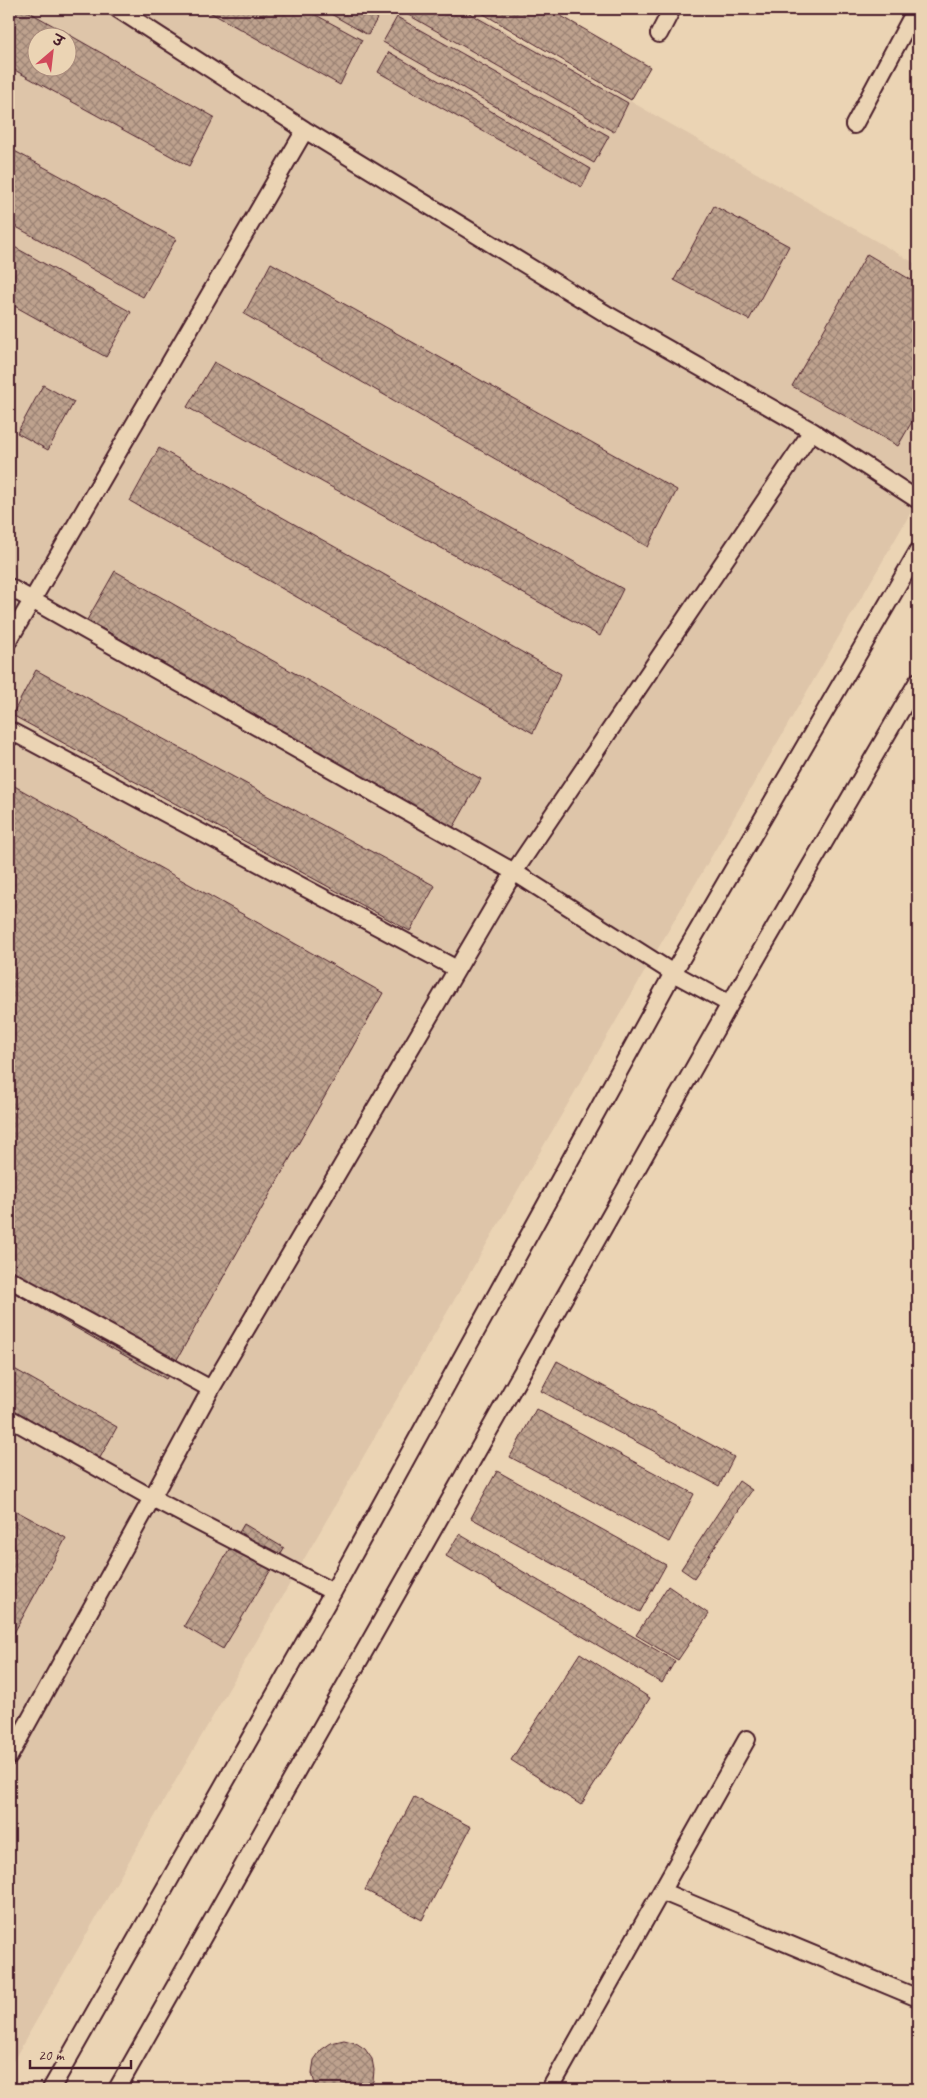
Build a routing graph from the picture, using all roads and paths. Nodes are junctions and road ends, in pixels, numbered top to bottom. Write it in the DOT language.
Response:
graph roads {
  1 [pos="118,9"];
  2 [pos="672,9"];
  3 [pos="916,9"];
  4 [pos="659,34"];
  5 [pos="854,125"];
  6 [pos="305,130"];
  7 [pos="812,431"];
  8 [pos="918,500"];
  9 [pos="918,551"];
  10 [pos="9,587"];
  11 [pos="33,601"];
  12 [pos="9,640"];
  13 [pos="918,681"];
  14 [pos="9,730"];
  15 [pos="514,872"];
  16 [pos="457,969"];
  17 [pos="673,973"];
  18 [pos="730,1004"];
  19 [pos="9,1279"];
  20 [pos="211,1388"];
  21 [pos="9,1418"];
  22 [pos="152,1498"];
  23 [pos="333,1592"];
  24 [pos="747,1739"];
  25 [pos="9,1757"];
  26 [pos="662,1892"];
  27 [pos="918,1998"];
  28 [pos="51,2089"];
  29 [pos="117,2089"];
  30 [pos="550,2089"];
  1 -- 6 [label="lane"];
  2 -- 4 [label="lane"];
  3 -- 5 [label="lane"];
  6 -- 7 [label="lane"];
  6 -- 11 [label="lane"];
  7 -- 8 [label="lane"];
  7 -- 15 [label="lane"];
  9 -- 17 [label="lane"];
  10 -- 11 [label="lane"];
  11 -- 12 [label="lane"];
  11 -- 15 [label="lane"];
  13 -- 18 [label="lane"];
  14 -- 16 [label="lane"];
  15 -- 16 [label="lane"];
  15 -- 17 [label="lane"];
  16 -- 20 [label="lane"];
  17 -- 18 [label="lane"];
  17 -- 23 [label="lane"];
  18 -- 29 [label="lane"];
  19 -- 20 [label="lane"];
  20 -- 22 [label="lane"];
  21 -- 22 [label="lane"];
  22 -- 23 [label="lane"];
  22 -- 25 [label="lane"];
  23 -- 28 [label="lane"];
  24 -- 26 [label="lane"];
  26 -- 27 [label="lane"];
  26 -- 30 [label="lane"];
}
